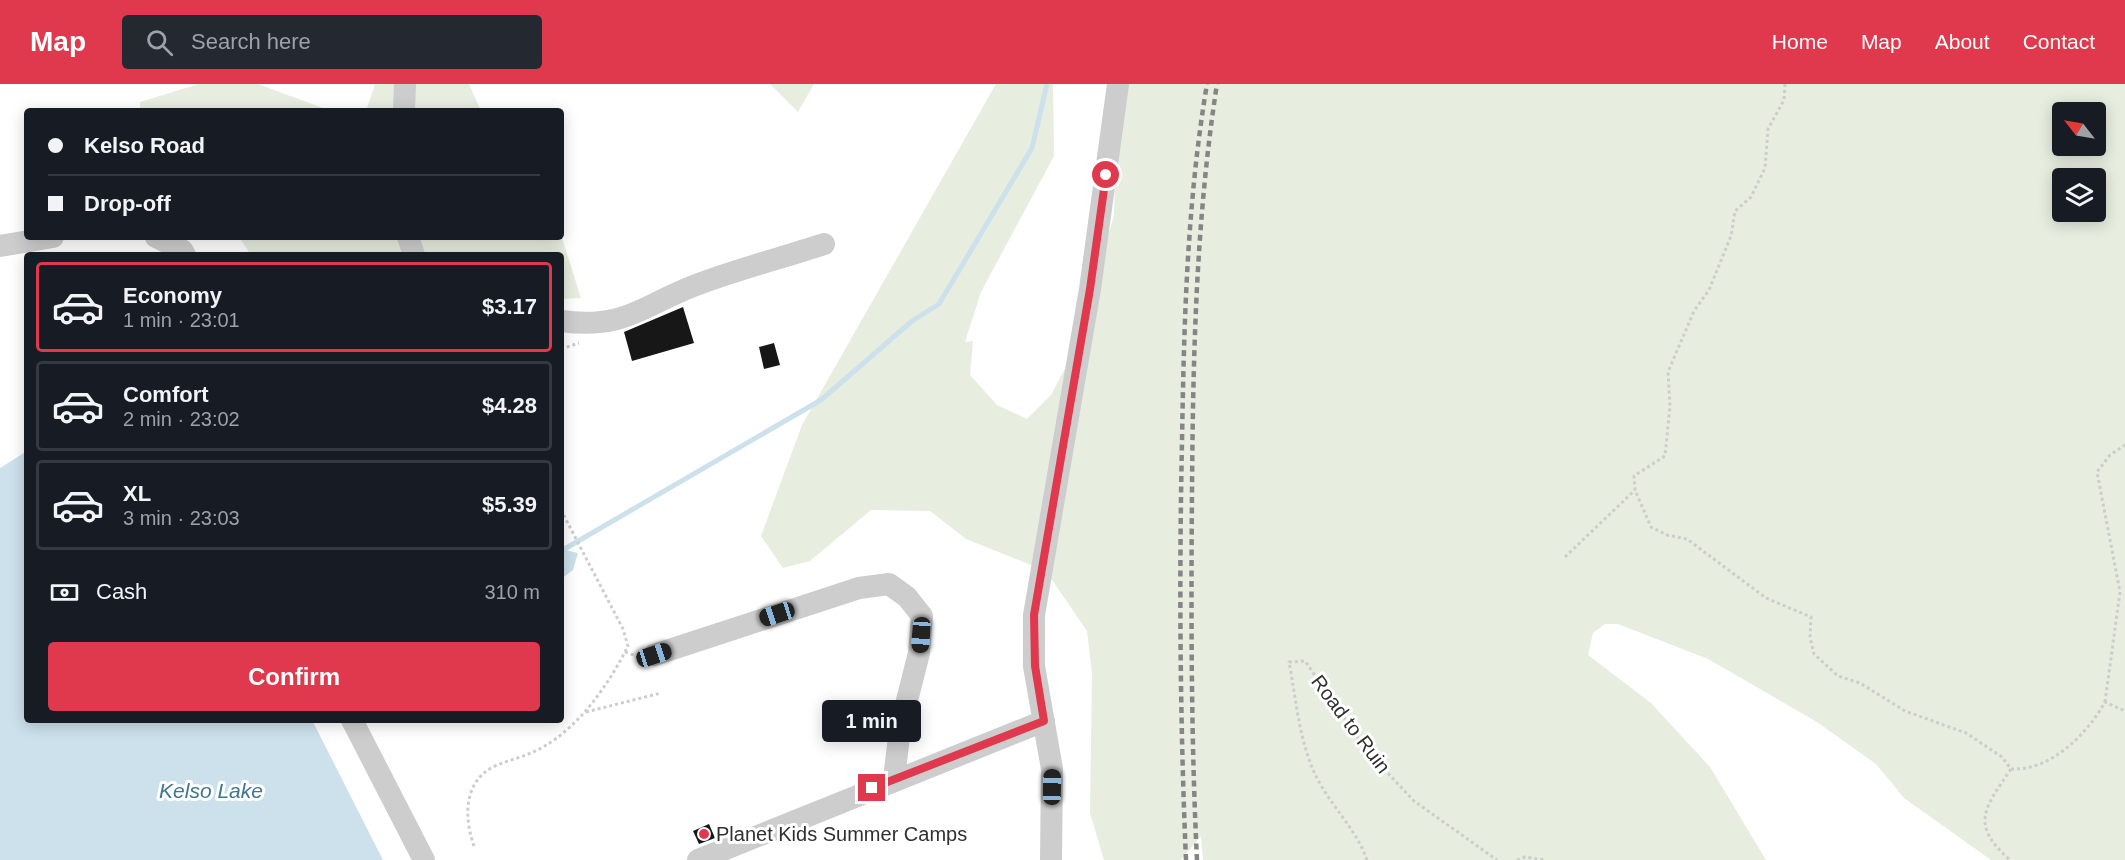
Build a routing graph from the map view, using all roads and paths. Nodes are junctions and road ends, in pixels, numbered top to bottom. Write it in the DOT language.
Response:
graph roads {
  1 [pos="405,84"];
  2 [pos="1118,84"];
  3 [pos="1785,84"];
  4 [pos="404,108"];
  5 [pos="36,240"];
  6 [pos="162,240"];
  7 [pos="824,244"];
  8 [pos="0,246"];
  9 [pos="183,252"];
  10 [pos="564,321"];
  11 [pos="2125,445"];
  12 [pos="1635,490"];
  13 [pos="564,516"];
  14 [pos="1565,557"];
  15 [pos="654,655"];
  16 [pos="661,693"];
  17 [pos="2105,702"];
  18 [pos="2125,711"];
  19 [pos="584,712"];
  20 [pos="1044,721"];
  21 [pos="354,723"];
  22 [pos="2011,769"];
  23 [pos="894,779"];
  24 [pos="474,846"];
  25 [pos="424,860"];
  26 [pos="698,860"];
  27 [pos="1051,860"];
  28 [pos="1367,860"];
  29 [pos="1497,860"];
  30 [pos="1517,860"];
  31 [pos="1545,860"];
  32 [pos="2010,860"];
  1 -- 4 [label="street"];
  2 -- 20 [label="street"];
  3 -- 12 [label="path"];
  5 -- 8 [label="street"];
  6 -- 9 [label="street"];
  7 -- 10 [label="street"];
  11 -- 17 [label="path"];
  12 -- 14 [label="path"];
  12 -- 22 [label="path"];
  13 -- 19 [label="path"];
  15 -- 23 [label="street"];
  16 -- 19 [label="path"];
  17 -- 18 [label="path"];
  17 -- 22 [label="path"];
  19 -- 24 [label="path"];
  20 -- 23 [label="street"];
  20 -- 27 [label="street"];
  21 -- 25 [label="street"];
  22 -- 32 [label="path"];
  23 -- 26 [label="street"];
  28 -- 29 [label="path, Road to Ruin"];
  30 -- 31 [label="path"];
}
